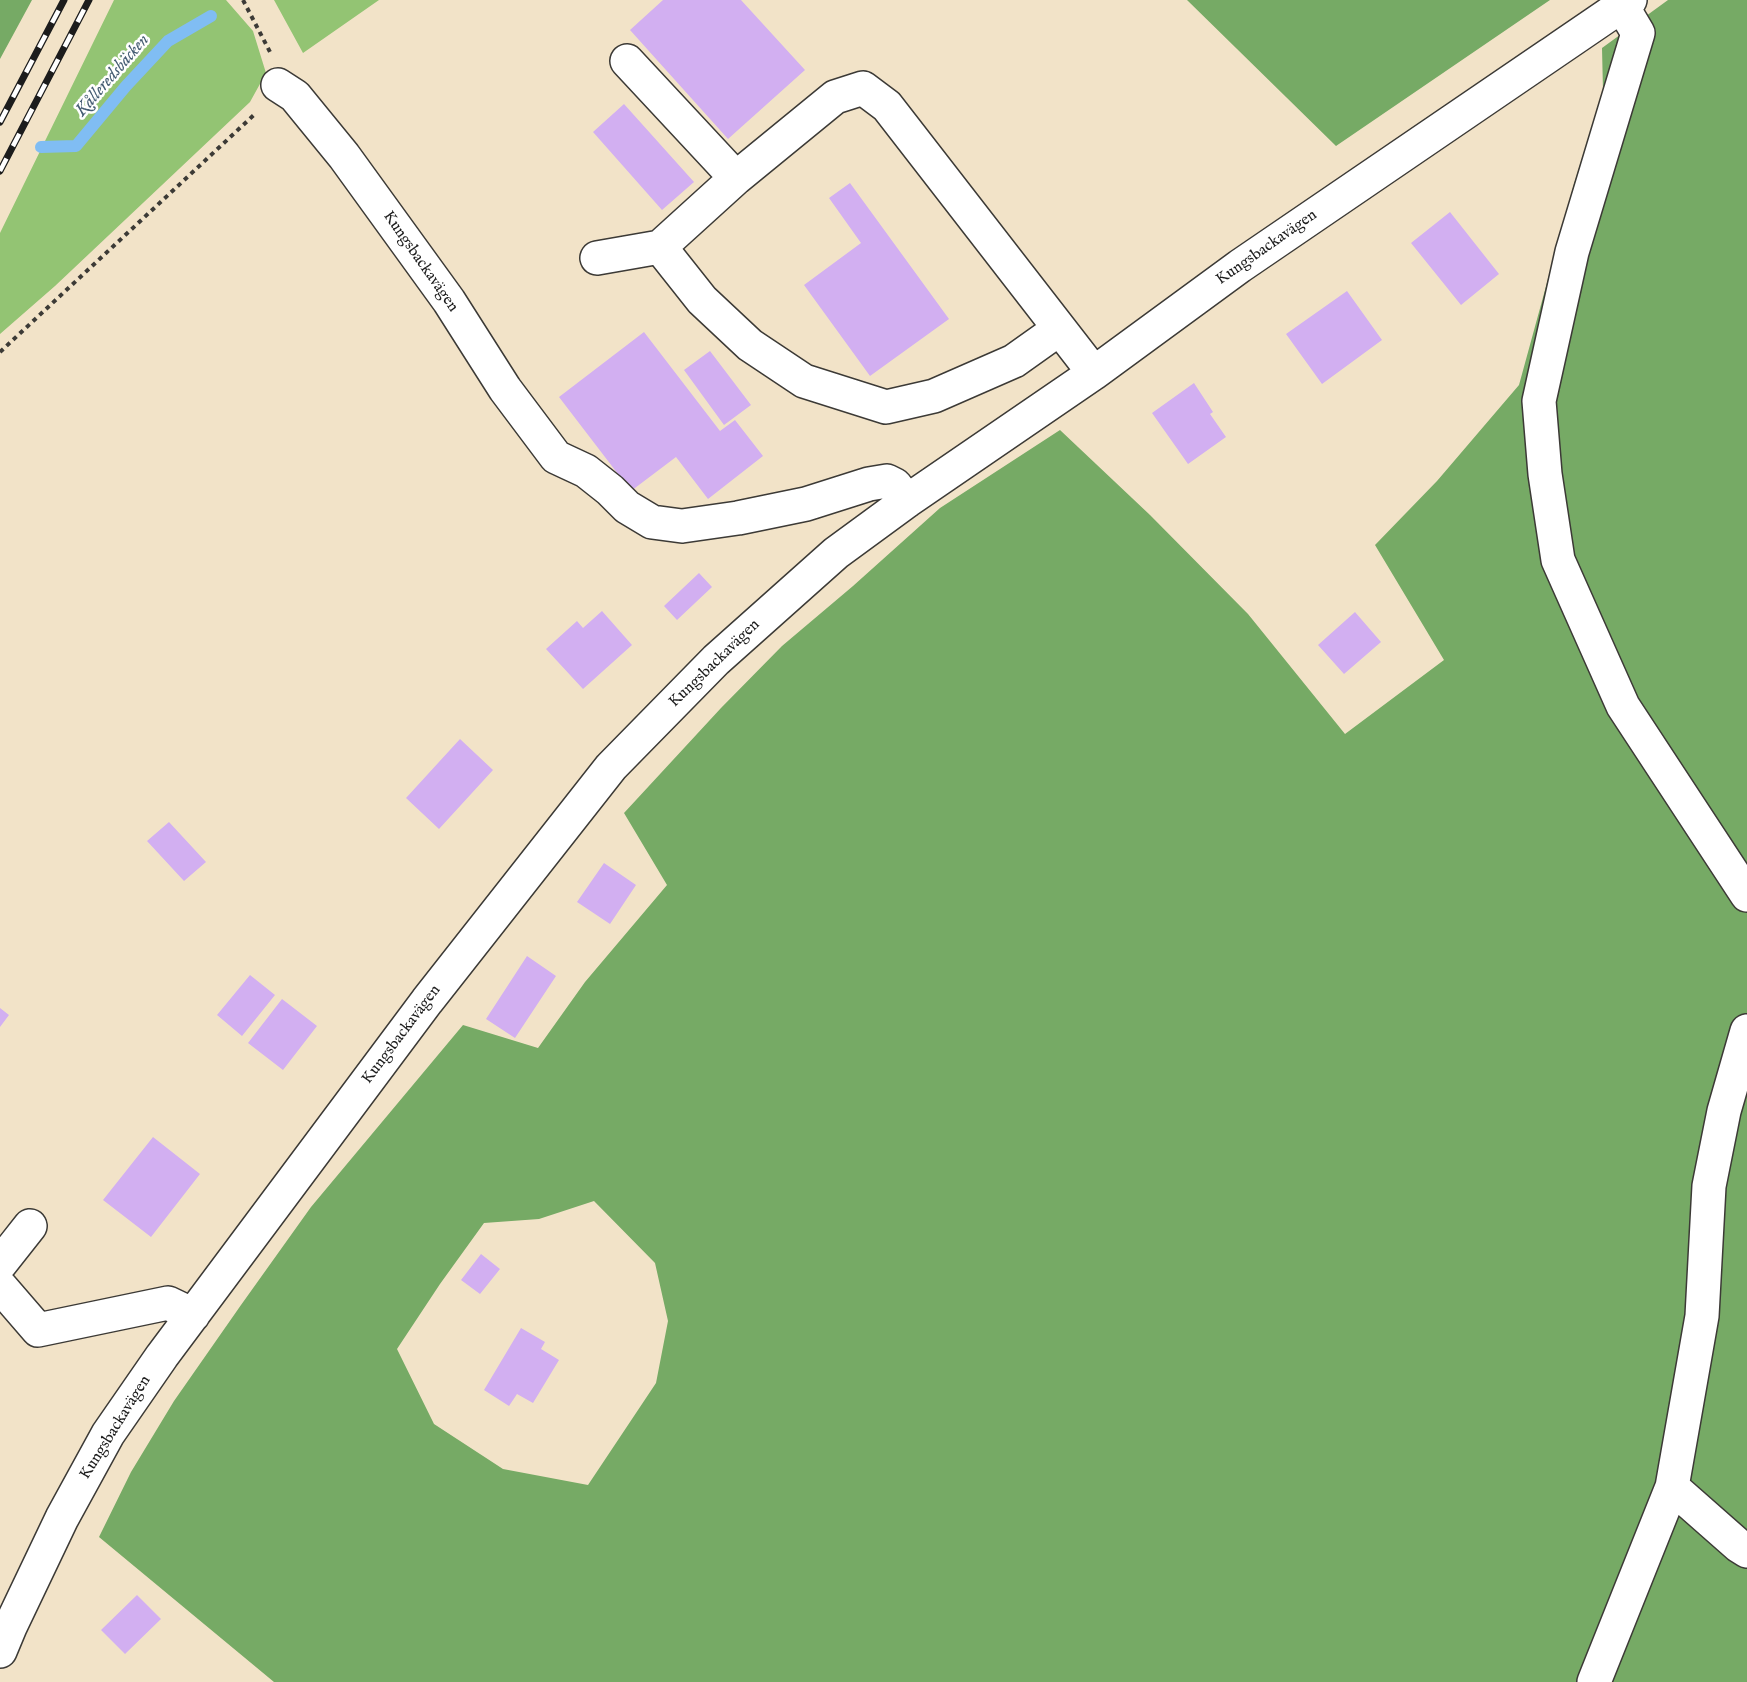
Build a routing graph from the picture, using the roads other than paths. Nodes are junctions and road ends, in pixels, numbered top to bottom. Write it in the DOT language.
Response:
graph roads {
  1 [pos="1626,3"];
  2 [pos="627,61"];
  3 [pos="278,85"];
  4 [pos="736,178"];
  5 [pos="660,247"];
  6 [pos="597,258"];
  7 [pos="1059,329"];
  8 [pos="1094,373"];
  9 [pos="907,501"];
  10 [pos="1747,895"];
  11 [pos="1747,1031"];
  12 [pos="30,1226"];
  13 [pos="0,1264"];
  14 [pos="0,1286"];
  15 [pos="193,1315"];
  16 [pos="1672,1487"];
  17 [pos="1747,1551"];
  18 [pos="0,1651"];
  19 [pos="1594,1682"];
  1 -- 8 [label="street, Kungsbackavägen"];
  1 -- 10 [label="street"];
  2 -- 4 [label="street"];
  3 -- 9 [label="street, Kungsbackavägen"];
  4 -- 5 [label="street"];
  4 -- 7 [label="street"];
  5 -- 6 [label="street"];
  5 -- 7 [label="street"];
  7 -- 8 [label="street"];
  8 -- 9 [label="street, Kungsbackavägen"];
  9 -- 15 [label="street, Kungsbackavägen"];
  11 -- 16 [label="street"];
  12 -- 13 [label="street"];
  14 -- 15 [label="street"];
  15 -- 18 [label="street, Kungsbackavägen"];
  16 -- 17 [label="street"];
  16 -- 19 [label="street"];
}
